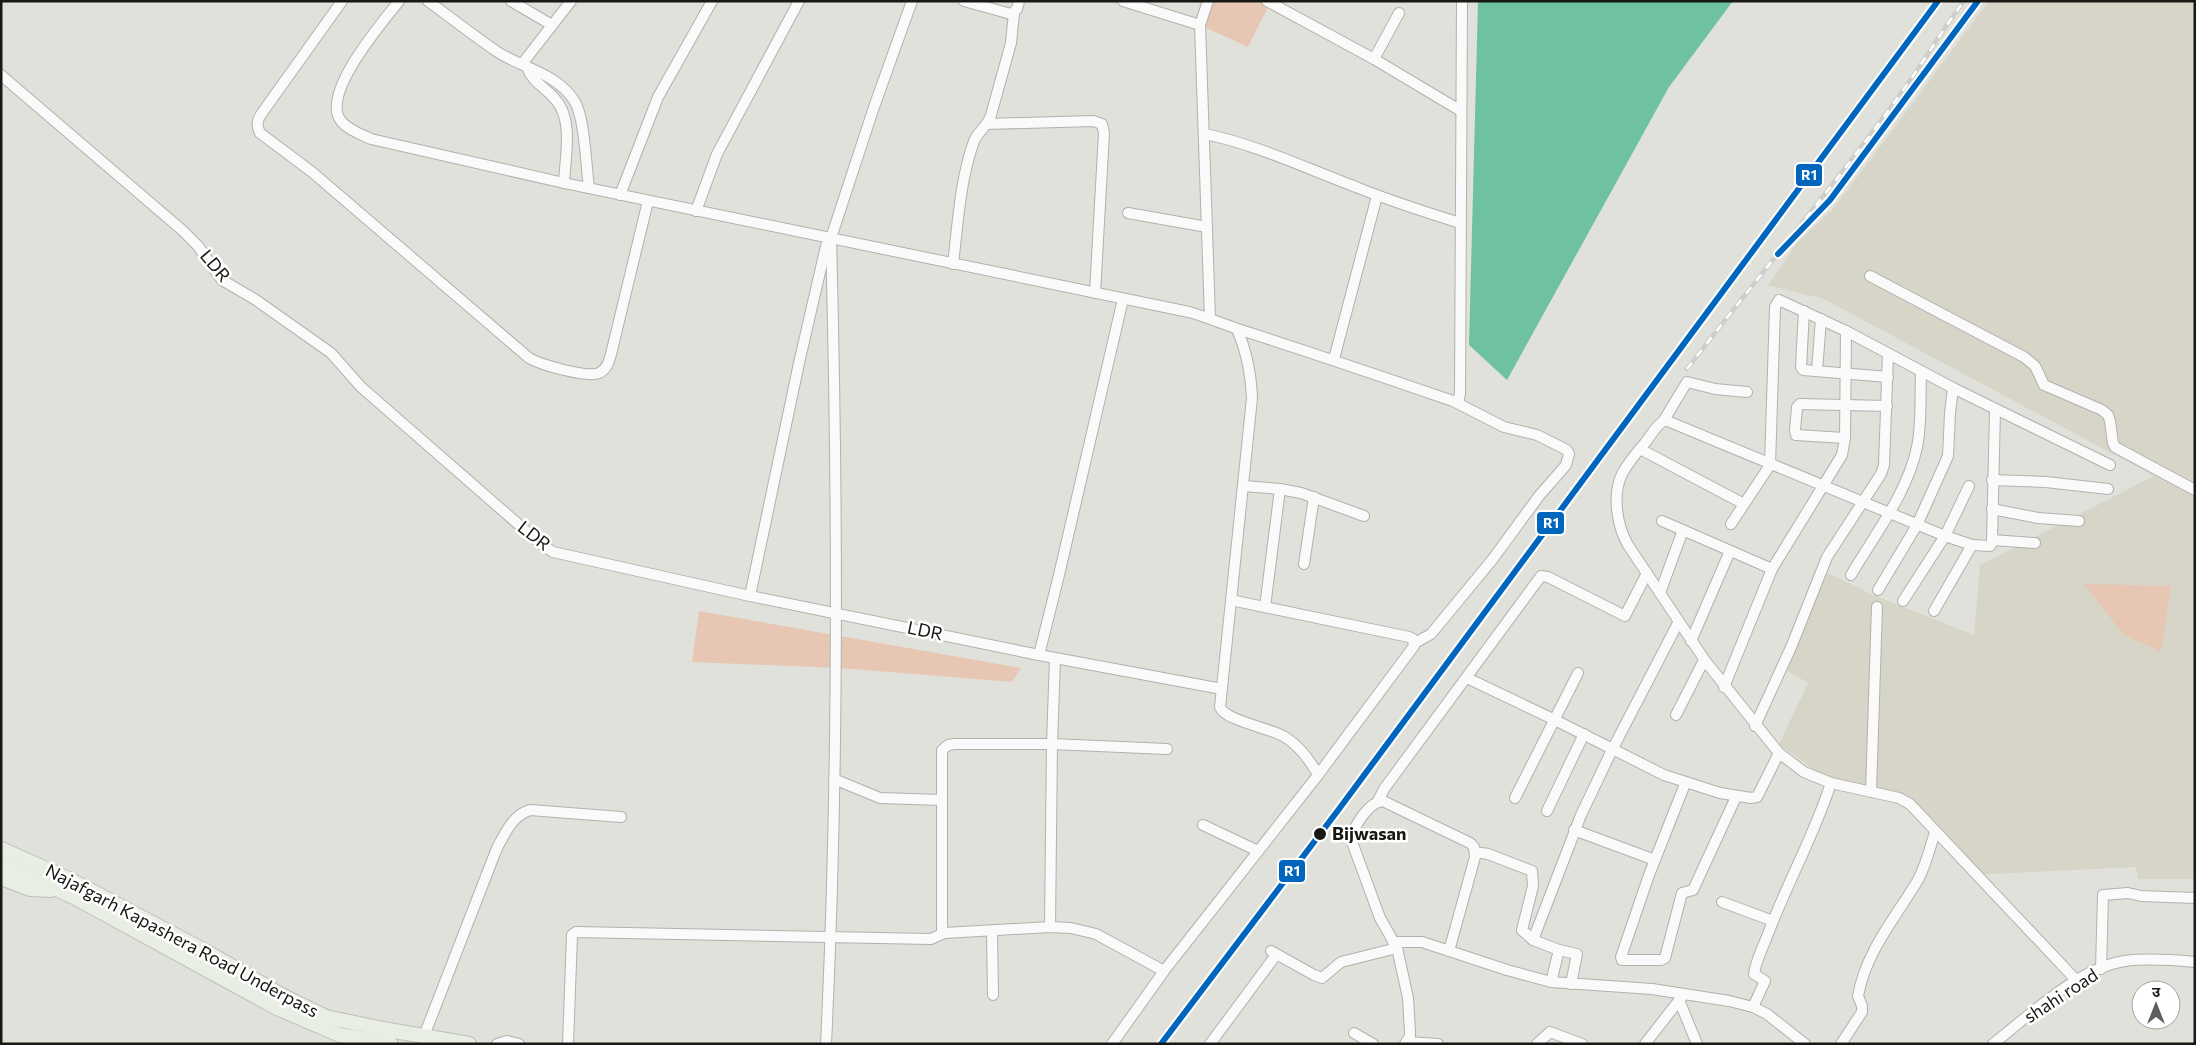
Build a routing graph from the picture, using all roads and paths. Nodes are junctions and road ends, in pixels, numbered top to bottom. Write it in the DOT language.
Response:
graph roads {
  1 [pos="342,1"];
  2 [pos="399,1"];
  3 [pos="428,1"];
  4 [pos="511,1"];
  5 [pos="571,1"];
  6 [pos="712,1"];
  7 [pos="799,1"];
  8 [pos="912,1"];
  9 [pos="964,1"];
  10 [pos="1019,1"];
  11 [pos="1123,1"];
  12 [pos="1208,1"];
  13 [pos="1267,1"];
  14 [pos="1462,1"];
  15 [pos="1151,5"];
  16 [pos="1014,12"];
  17 [pos="1399,13"];
  18 [pos="552,25"];
  19 [pos="1200,25"];
  20 [pos="1374,59"];
  21 [pos="524,66"];
  22 [pos="1,75"];
  23 [pos="1461,111"];
  24 [pos="987,124"];
  25 [pos="1205,134"];
  26 [pos="564,183"];
  27 [pos="589,188"];
  28 [pos="620,195"];
  29 [pos="1377,196"];
  30 [pos="648,201"];
  31 [pos="696,211"];
  32 [pos="1128,213"];
  33 [pos="1460,223"];
  34 [pos="1207,227"];
  35 [pos="831,238"];
  36 [pos="953,264"];
  37 [pos="1870,276"];
  38 [pos="1095,293"];
  39 [pos="1123,299"];
  40 [pos="1804,311"];
  41 [pos="1210,318"];
  42 [pos="1821,319"];
  43 [pos="1237,329"];
  44 [pos="1846,332"];
  45 [pos="1888,354"];
  46 [pos="1334,360"];
  47 [pos="1817,371"];
  48 [pos="1921,371"];
  49 [pos="1844,373"];
  50 [pos="1888,377"];
  51 [pos="1954,388"];
  52 [pos="1748,392"];
  53 [pos="1453,401"];
  54 [pos="1844,406"];
  55 [pos="1887,406"];
  56 [pos="1995,409"];
  57 [pos="1664,420"];
  58 [pos="1844,438"];
  59 [pos="1640,450"];
  60 [pos="1770,465"];
  61 [pos="2110,466"];
  62 [pos="1992,480"];
  63 [pos="1243,486"];
  64 [pos="1969,486"];
  65 [pos="1823,487"];
  66 [pos="1280,489"];
  67 [pos="2108,489"];
  68 [pos="2195,490"];
  69 [pos="1314,497"];
  70 [pos="1861,503"];
  71 [pos="1744,504"];
  72 [pos="1992,509"];
  73 [pos="1888,513"];
  74 [pos="1364,516"];
  75 [pos="1662,521"];
  76 [pos="2079,521"];
  77 [pos="1731,524"];
  78 [pos="1918,525"];
  79 [pos="1683,530"];
  80 [pos="1945,536"];
  81 [pos="1992,540"];
  82 [pos="2035,543"];
  83 [pos="1972,545"];
  84 [pos="1730,551"];
  85 [pos="1304,564"];
  86 [pos="1772,569"];
  87 [pos="1647,573"];
  88 [pos="1851,575"];
  89 [pos="1878,590"];
  90 [pos="1660,593"];
  91 [pos="750,596"];
  92 [pos="1231,600"];
  93 [pos="1903,601"];
  94 [pos="1265,607"];
  95 [pos="1877,607"];
  96 [pos="1934,611"];
  97 [pos="836,612"];
  98 [pos="1678,623"];
  99 [pos="1691,641"];
  100 [pos="1415,643"];
  101 [pos="1039,655"];
  102 [pos="1055,658"];
  103 [pos="1704,660"];
  104 [pos="1578,673"];
  105 [pos="1467,678"];
  106 [pos="1724,687"];
  107 [pos="1222,689"];
  108 [pos="1676,715"];
  109 [pos="1555,720"];
  110 [pos="1755,726"];
  111 [pos="1584,734"];
  112 [pos="1052,744"];
  113 [pos="1167,748"];
  114 [pos="1612,750"];
  115 [pos="1779,753"];
  116 [pos="1318,775"];
  117 [pos="834,779"];
  118 [pos="1831,783"];
  119 [pos="1685,784"];
  120 [pos="1871,792"];
  121 [pos="1736,797"];
  122 [pos="1516,798"];
  123 [pos="942,800"];
  124 [pos="1378,801"];
  125 [pos="1547,811"];
  126 [pos="621,817"];
  127 [pos="1203,825"];
  128 [pos="1574,830"];
  129 [pos="1935,832"];
  130 [pos="1,849"];
  131 [pos="1258,851"];
  132 [pos="1475,852"];
  133 [pos="1655,860"];
  134 [pos="1,864"];
  135 [pos="1,878"];
  136 [pos="60,890"];
  137 [pos="2195,898"];
  138 [pos="1722,902"];
  139 [pos="1772,921"];
  140 [pos="1050,927"];
  141 [pos="992,932"];
  142 [pos="942,934"];
  143 [pos="830,938"];
  144 [pos="1532,940"];
  145 [pos="1395,945"];
  146 [pos="1559,950"];
  147 [pos="1449,951"];
  148 [pos="2195,953"];
  149 [pos="2177,961"];
  150 [pos="2195,962"];
  151 [pos="2101,969"];
  152 [pos="1164,971"];
  153 [pos="2077,981"];
  154 [pos="1551,982"];
  155 [pos="1571,984"];
  156 [pos="993,995"];
  157 [pos="1682,997"];
  158 [pos="1753,1007"];
  159 [pos="1354,1033"];
  160 [pos="424,1036"];
  161 [pos="401,1038"];
  162 [pos="1406,1043"];
  163 [pos="391,1044"];
  164 [pos="469,1044"];
  165 [pos="498,1044"];
  166 [pos="519,1044"];
  167 [pos="568,1044"];
  168 [pos="826,1044"];
  169 [pos="1112,1044"];
  170 [pos="1210,1044"];
  171 [pos="1373,1044"];
  172 [pos="1438,1044"];
  173 [pos="1537,1044"];
  174 [pos="1582,1044"];
  175 [pos="1644,1044"];
  176 [pos="1697,1044"];
  177 [pos="1805,1044"];
  178 [pos="1841,1044"];
  179 [pos="1993,1044"];
  1 -- 30 [label="street"];
  2 -- 26 [label="street"];
  3 -- 21 [label="street"];
  4 -- 18 [label="street"];
  5 -- 18 [label="street"];
  6 -- 28 [label="street"];
  7 -- 31 [label="street"];
  8 -- 35 [label="street"];
  9 -- 16 [label="street"];
  10 -- 16 [label="street"];
  11 -- 15 [label="street"];
  12 -- 19 [label="street"];
  13 -- 20 [label="street"];
  14 -- 23 [label="street"];
  15 -- 19 [label="street"];
  16 -- 24 [label="street"];
  17 -- 20 [label="street"];
  18 -- 21 [label="street"];
  19 -- 25 [label="street"];
  20 -- 23 [label="street"];
  21 -- 26 [label="street"];
  21 -- 27 [label="street"];
  22 -- 91 [label="street, LDR"];
  23 -- 33 [label="street"];
  24 -- 36 [label="street"];
  24 -- 38 [label="street"];
  25 -- 29 [label="street"];
  25 -- 34 [label="street"];
  26 -- 27 [label="street"];
  27 -- 28 [label="street"];
  28 -- 30 [label="street"];
  29 -- 33 [label="street"];
  29 -- 46 [label="street"];
  30 -- 31 [label="street"];
  31 -- 35 [label="street"];
  32 -- 34 [label="street"];
  33 -- 53 [label="street"];
  34 -- 41 [label="street"];
  35 -- 36 [label="street"];
  35 -- 91 [label="street"];
  35 -- 97 [label="street"];
  36 -- 38 [label="street"];
  37 -- 68 [label="street"];
  38 -- 39 [label="street"];
  39 -- 41 [label="street"];
  39 -- 101 [label="street"];
  40 -- 42 [label="street"];
  40 -- 47 [label="street"];
  40 -- 60 [label="street"];
  41 -- 43 [label="street"];
  42 -- 44 [label="street"];
  42 -- 47 [label="street"];
  43 -- 46 [label="street"];
  43 -- 63 [label="street"];
  44 -- 45 [label="street"];
  44 -- 49 [label="street"];
  45 -- 48 [label="street"];
  45 -- 50 [label="street"];
  46 -- 53 [label="street"];
  47 -- 49 [label="street"];
  48 -- 51 [label="street"];
  48 -- 73 [label="street"];
  49 -- 50 [label="street"];
  49 -- 54 [label="street"];
  50 -- 55 [label="street"];
  51 -- 56 [label="street"];
  51 -- 78 [label="street"];
  52 -- 57 [label="street"];
  53 -- 100 [label="street"];
  54 -- 55 [label="street"];
  54 -- 58 [label="street"];
  54 -- 58 [label="street"];
  55 -- 70 [label="street"];
  56 -- 61 [label="street"];
  56 -- 62 [label="street"];
  57 -- 59 [label="street"];
  57 -- 60 [label="street"];
  58 -- 65 [label="street"];
  59 -- 71 [label="street"];
  59 -- 87 [label="street"];
  60 -- 65 [label="street"];
  60 -- 71 [label="street"];
  62 -- 67 [label="street"];
  62 -- 72 [label="street"];
  63 -- 66 [label="street"];
  63 -- 92 [label="street"];
  64 -- 80 [label="street"];
  65 -- 70 [label="street"];
  65 -- 86 [label="street"];
  66 -- 69 [label="street"];
  66 -- 94 [label="street"];
  69 -- 74 [label="street"];
  69 -- 85 [label="street"];
  70 -- 73 [label="street"];
  70 -- 110 [label="street"];
  71 -- 77 [label="street"];
  72 -- 76 [label="street"];
  72 -- 81 [label="street"];
  73 -- 78 [label="street"];
  73 -- 88 [label="street"];
  75 -- 79 [label="street"];
  78 -- 80 [label="street"];
  78 -- 89 [label="street"];
  79 -- 84 [label="street"];
  79 -- 90 [label="street"];
  80 -- 83 [label="street"];
  80 -- 93 [label="street"];
  81 -- 82 [label="street"];
  81 -- 83 [label="street"];
  83 -- 96 [label="street"];
  84 -- 86 [label="street"];
  84 -- 99 [label="street"];
  86 -- 106 [label="street"];
  87 -- 90 [label="street"];
  87 -- 105 [label="street"];
  90 -- 98 [label="street"];
  91 -- 97 [label="street, LDR"];
  92 -- 94 [label="street"];
  92 -- 107 [label="street"];
  94 -- 100 [label="street"];
  95 -- 120 [label="street"];
  97 -- 101 [label="street, LDR"];
  97 -- 117 [label="street"];
  98 -- 99 [label="street"];
  98 -- 114 [label="street"];
  99 -- 103 [label="street"];
  100 -- 116 [label="street"];
  101 -- 102 [label="street, LDR"];
  102 -- 107 [label="street, LDR"];
  102 -- 112 [label="street"];
  103 -- 106 [label="street"];
  103 -- 108 [label="street"];
  104 -- 109 [label="street"];
  105 -- 109 [label="street"];
  105 -- 124 [label="street"];
  106 -- 110 [label="street"];
  107 -- 116 [label="street"];
  109 -- 111 [label="street"];
  109 -- 122 [label="street"];
  110 -- 115 [label="street"];
  111 -- 114 [label="street"];
  111 -- 125 [label="street"];
  112 -- 113 [label="street"];
  112 -- 123 [label="street"];
  112 -- 140 [label="street"];
  114 -- 119 [label="street"];
  114 -- 128 [label="street"];
  115 -- 118 [label="street"];
  115 -- 121 [label="street"];
  116 -- 131 [label="street"];
  117 -- 123 [label="street"];
  117 -- 143 [label="street"];
  118 -- 120 [label="street"];
  118 -- 139 [label="street"];
  119 -- 121 [label="street"];
  119 -- 133 [label="street"];
  120 -- 129 [label="street"];
  121 -- 133 [label="street"];
  123 -- 142 [label="street"];
  124 -- 132 [label="street"];
  124 -- 145 [label="street"];
  126 -- 160 [label="street"];
  127 -- 131 [label="street"];
  128 -- 133 [label="street"];
  128 -- 144 [label="street"];
  129 -- 153 [label="street"];
  129 -- 178 [label="street"];
  130 -- 161 [label="main road, Najafgarh Kapashera Road Underpass"];
  131 -- 152 [label="street"];
  132 -- 144 [label="street"];
  132 -- 147 [label="street"];
  134 -- 136 [label="main road"];
  135 -- 136 [label="main road"];
  136 -- 163 [label="main road"];
  137 -- 151 [label="street"];
  138 -- 139 [label="street"];
  139 -- 158 [label="street"];
  140 -- 141 [label="street"];
  140 -- 152 [label="street"];
  141 -- 142 [label="street"];
  141 -- 156 [label="street"];
  142 -- 143 [label="street"];
  143 -- 167 [label="street"];
  143 -- 168 [label="street"];
  144 -- 146 [label="street"];
  145 -- 147 [label="street"];
  145 -- 162 [label="street"];
  145 -- 170 [label="street"];
  146 -- 154 [label="street"];
  146 -- 155 [label="street"];
  147 -- 154 [label="street"];
  148 -- 149 [label="street"];
  149 -- 150 [label="street, shahi road"];
  149 -- 151 [label="street, shahi road"];
  151 -- 153 [label="street, shahi road"];
  152 -- 169 [label="street"];
  153 -- 179 [label="street, shahi road"];
  154 -- 155 [label="street"];
  155 -- 157 [label="street"];
  157 -- 158 [label="street"];
  157 -- 175 [label="street"];
  157 -- 176 [label="street"];
  158 -- 177 [label="street"];
  159 -- 171 [label="street"];
  160 -- 161 [label="main road, Najafgarh Kapashera Road Underpass"];
  160 -- 164 [label="main road, Najafgarh Kapashera Road Underpass"];
  162 -- 172 [label="street"];
  165 -- 166 [label="street"];
  173 -- 174 [label="street"];
}
